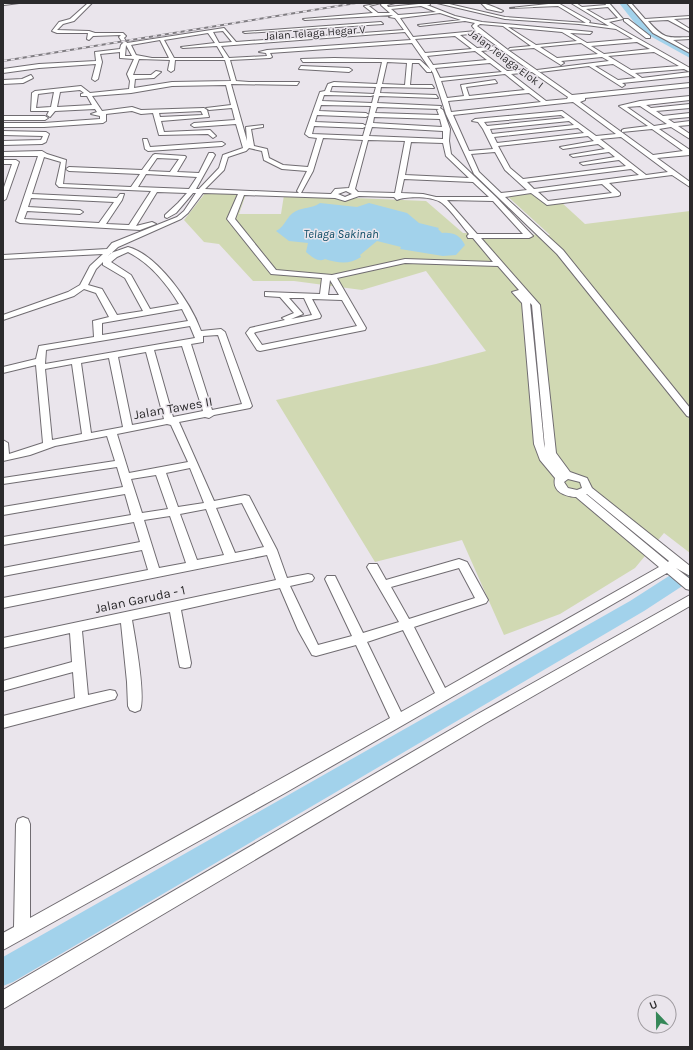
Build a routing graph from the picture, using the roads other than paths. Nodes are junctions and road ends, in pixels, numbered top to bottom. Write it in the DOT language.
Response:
graph roads {
  1 [pos="17,3"];
  2 [pos="90,3"];
  3 [pos="379,3"];
  4 [pos="430,3"];
  5 [pos="439,3"];
  6 [pos="483,3"];
  7 [pos="573,3"];
  8 [pos="629,3"];
  9 [pos="557,4"];
  10 [pos="608,4"];
  11 [pos="3,5"];
  12 [pos="422,5"];
  13 [pos="513,5"];
  14 [pos="520,5"];
  15 [pos="581,5"];
  16 [pos="507,6"];
  17 [pos="543,6"];
  18 [pos="528,7"];
  19 [pos="434,9"];
  20 [pos="337,10"];
  21 [pos="613,10"];
  22 [pos="356,11"];
  23 [pos="534,11"];
  24 [pos="554,12"];
  25 [pos="588,12"];
  26 [pos="324,13"];
  27 [pos="444,13"];
  28 [pos="519,13"];
  29 [pos="618,14"];
  30 [pos="360,15"];
  31 [pos="412,15"];
  32 [pos="547,15"];
  33 [pos="344,16"];
  34 [pos="376,16"];
  35 [pos="454,16"];
  36 [pos="566,16"];
  37 [pos="578,16"];
  38 [pos="596,16"];
  39 [pos="336,17"];
  40 [pos="491,17"];
  41 [pos="690,17"];
  42 [pos="320,18"];
  43 [pos="328,18"];
  44 [pos="353,18"];
  45 [pos="670,18"];
  46 [pos="416,20"];
  47 [pos="529,20"];
  48 [pos="626,20"];
  49 [pos="644,20"];
  50 [pos="469,21"];
  51 [pos="605,21"];
  52 [pos="257,24"];
  53 [pos="290,24"];
  54 [pos="478,24"];
  55 [pos="589,24"];
  56 [pos="359,25"];
  57 [pos="420,25"];
  58 [pos="242,26"];
  59 [pos="342,26"];
  60 [pos="504,26"];
  61 [pos="326,27"];
  62 [pos="467,27"];
  63 [pos="310,28"];
  64 [pos="535,28"];
  65 [pos="362,29"];
  66 [pos="446,29"];
  67 [pos="561,29"];
  68 [pos="619,29"];
  69 [pos="209,30"];
  70 [pos="319,30"];
  71 [pos="260,31"];
  72 [pos="425,31"];
  73 [pos="690,31"];
  74 [pos="480,32"];
  75 [pos="193,33"];
  76 [pos="590,33"];
  77 [pos="366,34"];
  78 [pos="456,34"];
  79 [pos="570,35"];
  80 [pos="631,35"];
  81 [pos="177,36"];
  82 [pos="297,36"];
  83 [pos="547,37"];
  84 [pos="161,38"];
  85 [pos="411,38"];
  86 [pos="690,38"];
  87 [pos="370,39"];
  88 [pos="666,39"];
  89 [pos="249,40"];
  90 [pos="464,40"];
  91 [pos="553,40"];
  92 [pos="640,40"];
  93 [pos="652,40"];
  94 [pos="145,41"];
  95 [pos="124,42"];
  96 [pos="235,43"];
  97 [pos="218,44"];
  98 [pos="373,44"];
  99 [pos="559,44"];
  100 [pos="583,44"];
  101 [pos="470,45"];
  102 [pos="648,45"];
  103 [pos="201,46"];
  104 [pos="535,46"];
  105 [pos="147,47"];
  106 [pos="183,47"];
  107 [pos="502,47"];
  108 [pos="512,48"];
  109 [pos="221,49"];
  110 [pos="377,49"];
  111 [pos="593,49"];
  112 [pos="122,50"];
  113 [pos="285,50"];
  114 [pos="477,50"];
  115 [pos="656,50"];
  116 [pos="521,52"];
  117 [pos="690,52"];
  118 [pos="150,53"];
  119 [pos="554,53"];
  120 [pos="546,54"];
  121 [pos="305,55"];
  122 [pos="484,55"];
  123 [pos="602,55"];
  124 [pos="398,56"];
  125 [pos="477,56"];
  126 [pos="666,56"];
  127 [pos="650,57"];
  128 [pos="137,58"];
  129 [pos="290,58"];
  130 [pos="456,58"];
  131 [pos="635,58"];
  132 [pos="152,59"];
  133 [pos="191,59"];
  134 [pos="209,59"];
  135 [pos="173,60"];
  136 [pos="227,60"];
  137 [pos="319,60"];
  138 [pos="371,60"];
  139 [pos="555,60"];
  140 [pos="351,61"];
  141 [pos="382,61"];
  142 [pos="396,61"];
  143 [pos="492,61"];
  144 [pos="675,61"];
  145 [pos="99,62"];
  146 [pos="410,62"];
  147 [pos="613,62"];
  148 [pos="667,62"];
  149 [pos="591,65"];
  150 [pos="620,66"];
  151 [pos="628,66"];
  152 [pos="499,67"];
  153 [pos="567,67"];
  154 [pos="684,67"];
  155 [pos="301,68"];
  156 [pos="542,68"];
  157 [pos="171,70"];
  158 [pos="349,70"];
  159 [pos="533,70"];
  160 [pos="690,70"];
  161 [pos="3,71"];
  162 [pos="158,72"];
  163 [pos="507,72"];
  164 [pos="630,72"];
  165 [pos="690,74"];
  166 [pos="486,75"];
  167 [pos="31,77"];
  168 [pos="131,77"];
  169 [pos="95,79"];
  170 [pos="641,79"];
  171 [pos="3,82"];
  172 [pos="75,82"];
  173 [pos="495,82"];
  174 [pos="617,82"];
  175 [pos="231,83"];
  176 [pos="297,83"];
  177 [pos="346,84"];
  178 [pos="474,84"];
  179 [pos="376,85"];
  180 [pos="407,86"];
  181 [pos="690,86"];
  182 [pos="432,87"];
  183 [pos="73,88"];
  184 [pos="666,90"];
  185 [pos="131,91"];
  186 [pos="531,91"];
  187 [pos="631,91"];
  188 [pos="57,93"];
  189 [pos="327,93"];
  190 [pos="88,94"];
  191 [pos="374,94"];
  192 [pos="509,94"];
  193 [pos="488,96"];
  194 [pos="436,97"];
  195 [pos="468,98"];
  196 [pos="576,98"];
  197 [pos="690,98"];
  198 [pos="680,99"];
  199 [pos="444,100"];
  200 [pos="93,101"];
  201 [pos="543,101"];
  202 [pos="56,103"];
  203 [pos="318,103"];
  204 [pos="640,103"];
  205 [pos="371,105"];
  206 [pos="690,105"];
  207 [pos="234,106"];
  208 [pos="96,107"];
  209 [pos="439,107"];
  210 [pos="209,108"];
  211 [pos="498,108"];
  212 [pos="53,110"];
  213 [pos="650,110"];
  214 [pos="156,112"];
  215 [pos="100,113"];
  216 [pos="315,113"];
  217 [pos="447,114"];
  218 [pos="690,114"];
  219 [pos="85,115"];
  220 [pos="369,115"];
  221 [pos="682,116"];
  222 [pos="56,117"];
  223 [pos="3,118"];
  224 [pos="48,118"];
  225 [pos="508,118"];
  226 [pos="662,118"];
  227 [pos="158,119"];
  228 [pos="570,119"];
  229 [pos="239,122"];
  230 [pos="690,122"];
  231 [pos="311,124"];
  232 [pos="3,125"];
  233 [pos="44,125"];
  234 [pos="190,125"];
  235 [pos="672,125"];
  236 [pos="159,126"];
  237 [pos="167,126"];
  238 [pos="261,126"];
  239 [pos="366,126"];
  240 [pos="578,126"];
  241 [pos="652,127"];
  242 [pos="486,128"];
  243 [pos="447,129"];
  244 [pos="690,132"];
  245 [pos="3,133"];
  246 [pos="623,133"];
  247 [pos="683,133"];
  248 [pos="308,134"];
  249 [pos="320,136"];
  250 [pos="490,136"];
  251 [pos="364,137"];
  252 [pos="690,137"];
  253 [pos="196,138"];
  254 [pos="594,138"];
  255 [pos="170,139"];
  256 [pos="145,140"];
  257 [pos="408,140"];
  258 [pos="446,140"];
  259 [pos="3,143"];
  260 [pos="222,144"];
  261 [pos="196,146"];
  262 [pos="563,147"];
  263 [pos="171,148"];
  264 [pos="496,148"];
  265 [pos="609,150"];
  266 [pos="690,152"];
  267 [pos="199,153"];
  268 [pos="467,153"];
  269 [pos="3,154"];
  270 [pos="40,154"];
  271 [pos="211,154"];
  272 [pos="226,154"];
  273 [pos="573,155"];
  274 [pos="656,156"];
  275 [pos="61,158"];
  276 [pos="620,158"];
  277 [pos="3,162"];
  278 [pos="583,163"];
  279 [pos="632,167"];
  280 [pos="69,169"];
  281 [pos="310,169"];
  282 [pos="3,173"];
  283 [pos="13,173"];
  284 [pos="145,173"];
  285 [pos="674,173"];
  286 [pos="172,174"];
  287 [pos="201,175"];
  288 [pos="400,177"];
  289 [pos="644,177"];
  290 [pos="690,178"];
  291 [pos="474,180"];
  292 [pos="520,181"];
  293 [pos="603,182"];
  294 [pos="6,184"];
  295 [pos="690,184"];
  296 [pos="132,188"];
  297 [pos="155,190"];
  298 [pos="191,190"];
  299 [pos="202,190"];
  300 [pos="300,191"];
  301 [pos="532,191"];
  302 [pos="242,192"];
  303 [pos="253,192"];
  304 [pos="352,192"];
  305 [pos="335,194"];
  306 [pos="28,196"];
  307 [pos="3,197"];
  308 [pos="397,197"];
  309 [pos="498,197"];
  310 [pos="90,199"];
  311 [pos="434,199"];
  312 [pos="118,200"];
  313 [pos="23,209"];
  314 [pos="80,212"];
  315 [pos="70,225"];
  316 [pos="101,226"];
  317 [pos="131,228"];
  318 [pos="472,236"];
  319 [pos="108,251"];
  320 [pos="3,257"];
  321 [pos="107,263"];
  322 [pos="496,264"];
  323 [pos="89,277"];
  324 [pos="329,277"];
  325 [pos="82,286"];
  326 [pos="268,294"];
  327 [pos="283,294"];
  328 [pos="307,296"];
  329 [pos="324,297"];
  330 [pos="344,298"];
  331 [pos="184,306"];
  332 [pos="148,312"];
  333 [pos="3,318"];
  334 [pos="114,318"];
  335 [pos="192,323"];
  336 [pos="276,325"];
  337 [pos="198,334"];
  338 [pos="98,338"];
  339 [pos="186,344"];
  340 [pos="150,350"];
  341 [pos="113,355"];
  342 [pos="76,361"];
  343 [pos="41,364"];
  344 [pos="3,370"];
  345 [pos="690,414"];
  346 [pos="209,415"];
  347 [pos="172,421"];
  348 [pos="128,429"];
  349 [pos="111,432"];
  350 [pos="86,437"];
  351 [pos="3,443"];
  352 [pos="48,445"];
  353 [pos="3,458"];
  354 [pos="120,463"];
  355 [pos="194,464"];
  356 [pos="160,471"];
  357 [pos="126,477"];
  358 [pos="564,477"];
  359 [pos="3,481"];
  360 [pos="130,490"];
  361 [pos="583,491"];
  362 [pos="211,504"];
  363 [pos="175,510"];
  364 [pos="3,511"];
  365 [pos="139,517"];
  366 [pos="3,541"];
  367 [pos="147,545"];
  368 [pos="272,550"];
  369 [pos="231,558"];
  370 [pos="193,565"];
  371 [pos="373,567"];
  372 [pos="678,567"];
  373 [pos="3,572"];
  374 [pos="155,573"];
  375 [pos="308,578"];
  376 [pos="331,579"];
  377 [pos="283,583"];
  378 [pos="383,585"];
  379 [pos="690,586"];
  380 [pos="690,600"];
  381 [pos="3,603"];
  382 [pos="175,607"];
  383 [pos="126,617"];
  384 [pos="406,624"];
  385 [pos="76,628"];
  386 [pos="360,639"];
  387 [pos="3,643"];
  388 [pos="185,663"];
  389 [pos="78,666"];
  390 [pos="3,686"];
  391 [pos="110,695"];
  392 [pos="442,695"];
  393 [pos="82,702"];
  394 [pos="135,706"];
  395 [pos="398,721"];
  396 [pos="3,722"];
  397 [pos="23,824"];
  398 [pos="22,931"];
  399 [pos="3,942"];
  400 [pos="3,1000"];
  1 -- 11 [label="street"];
  2 -- 95 [label="street"];
  3 -- 34 [label="street"];
  4 -- 12 [label="street"];
  5 -- 40 [label="street"];
  6 -- 28 [label="street"];
  7 -- 15 [label="street"];
  8 -- 49 [label="street"];
  9 -- 17 [label="street"];
  9 -- 37 [label="street"];
  10 -- 15 [label="street"];
  10 -- 21 [label="street"];
  12 -- 19 [label="street"];
  12 -- 85 [label="street"];
  13 -- 14 [label="street"];
  13 -- 16 [label="street"];
  13 -- 28 [label="street"];
  14 -- 18 [label="street"];
  15 -- 25 [label="street"];
  17 -- 18 [label="street"];
  17 -- 24 [label="street"];
  18 -- 23 [label="street"];
  19 -- 27 [label="street"];
  19 -- 85 [label="street"];
  20 -- 33 [label="street"];
  21 -- 25 [label="street"];
  21 -- 29 [label="street"];
  22 -- 30 [label="street"];
  25 -- 38 [label="street"];
  26 -- 43 [label="street"];
  27 -- 31 [label="street"];
  27 -- 35 [label="street"];
  28 -- 32 [label="street"];
  28 -- 47 [label="street"];
  29 -- 38 [label="street"];
  29 -- 51 [label="street"];
  30 -- 34 [label="street"];
  30 -- 44 [label="street"];
  31 -- 46 [label="street"];
  31 -- 85 [label="street"];
  33 -- 39 [label="street"];
  33 -- 44 [label="street"];
  34 -- 44 [label="street"];
  34 -- 56 [label="street"];
  34 -- 85 [label="street"];
  35 -- 46 [label="street"];
  35 -- 50 [label="street"];
  36 -- 37 [label="street"];
  37 -- 55 [label="street"];
  38 -- 51 [label="street"];
  39 -- 43 [label="street"];
  39 -- 59 [label="street"];
  40 -- 47 [label="street"];
  40 -- 54 [label="street"];
  40 -- 55 [label="street"];
  41 -- 45 [label="street"];
  42 -- 43 [label="street"];
  42 -- 61 [label="street"];
  42 -- 63 [label="street"];
  44 -- 56 [label="street"];
  45 -- 49 [label="street"];
  45 -- 73 [label="street"];
  46 -- 57 [label="street"];
  47 -- 55 [label="street"];
  48 -- 93 [label="street"];
  49 -- 88 [label="street"];
  50 -- 54 [label="street"];
  50 -- 57 [label="street"];
  51 -- 68 [label="street"];
  52 -- 71 [label="street"];
  53 -- 82 [label="street"];
  54 -- 60 [label="street"];
  54 -- 62 [label="street"];
  54 -- 74 [label="street"];
  54 -- 108 [label="street"];
  55 -- 68 [label="street"];
  56 -- 59 [label="street"];
  57 -- 72 [label="street"];
  58 -- 89 [label="street"];
  59 -- 61 [label="street"];
  60 -- 64 [label="street"];
  60 -- 104 [label="street"];
  61 -- 70 [label="street"];
  63 -- 70 [label="street"];
  63 -- 82 [label="street"];
  64 -- 67 [label="street"];
  64 -- 83 [label="street"];
  65 -- 70 [label="street"];
  65 -- 77 [label="street"];
  65 -- 85 [label="street"];
  66 -- 72 [label="street"];
  67 -- 76 [label="street"];
  67 -- 79 [label="street"];
  68 -- 76 [label="street"];
  68 -- 80 [label="street"];
  69 -- 75 [label="street"];
  69 -- 96 [label="street"];
  69 -- 97 [label="street"];
  70 -- 82 [label="street"];
  71 -- 82 [label="street"];
  71 -- 89 [label="street"];
  72 -- 85 [label="street"];
  74 -- 78 [label="street"];
  74 -- 107 [label="street"];
  75 -- 81 [label="street"];
  75 -- 103 [label="street"];
  76 -- 79 [label="street"];
  77 -- 82 [label="street"];
  77 -- 85 [label="street"];
  78 -- 85 [label="street"];
  78 -- 90 [label="street, Jalan Telaga Elok I"];
  79 -- 100 [label="street"];
  80 -- 92 [label="street"];
  80 -- 100 [label="street"];
  81 -- 84 [label="street"];
  81 -- 106 [label="street"];
  82 -- 87 [label="street, Jalan Telaga Hegar V"];
  82 -- 89 [label="street, Jalan Telaga Hegar V"];
  82 -- 89 [label="street"];
  82 -- 121 [label="street"];
  84 -- 94 [label="street"];
  84 -- 135 [label="street"];
  85 -- 87 [label="street, Jalan Telaga Hegar V"];
  85 -- 90 [label="street"];
  85 -- 98 [label="street"];
  85 -- 101 [label="street"];
  85 -- 110 [label="street"];
  85 -- 114 [label="street"];
  85 -- 124 [label="street"];
  85 -- 130 [label="street"];
  85 -- 143 [label="street"];
  85 -- 146 [label="street"];
  85 -- 152 [label="street"];
  85 -- 166 [label="street"];
  85 -- 182 [label="street"];
  85 -- 199 [label="street"];
  86 -- 88 [label="street"];
  87 -- 98 [label="street"];
  88 -- 117 [label="street"];
  89 -- 96 [label="street"];
  89 -- 109 [label="street, Jalan Telaga Hegar V"];
  90 -- 101 [label="street, Jalan Telaga Elok I"];
  91 -- 99 [label="street"];
  92 -- 100 [label="street"];
  92 -- 102 [label="street"];
  94 -- 95 [label="street"];
  94 -- 105 [label="street"];
  95 -- 112 [label="street"];
  95 -- 132 [label="street"];
  96 -- 97 [label="street"];
  97 -- 103 [label="street"];
  97 -- 109 [label="street"];
  98 -- 110 [label="street"];
  98 -- 121 [label="street"];
  99 -- 100 [label="street"];
  99 -- 104 [label="street"];
  100 -- 111 [label="street"];
  101 -- 114 [label="street, Jalan Telaga Elok I"];
  102 -- 111 [label="street"];
  102 -- 115 [label="street"];
  103 -- 106 [label="street"];
  103 -- 134 [label="street"];
  104 -- 108 [label="street"];
  104 -- 120 [label="street"];
  106 -- 133 [label="street"];
  107 -- 114 [label="street"];
  107 -- 159 [label="street"];
  108 -- 116 [label="street"];
  108 -- 156 [label="street"];
  109 -- 136 [label="street"];
  110 -- 121 [label="street"];
  111 -- 123 [label="street"];
  112 -- 128 [label="street"];
  112 -- 145 [label="street"];
  113 -- 121 [label="street"];
  113 -- 129 [label="street"];
  113 -- 136 [label="street"];
  114 -- 122 [label="street, Jalan Telaga Elok I"];
  115 -- 123 [label="street"];
  115 -- 126 [label="street"];
  118 -- 132 [label="street"];
  119 -- 120 [label="street"];
  120 -- 139 [label="street"];
  121 -- 137 [label="street"];
  122 -- 125 [label="street"];
  122 -- 143 [label="street, Jalan Telaga Elok I"];
  123 -- 139 [label="street"];
  123 -- 147 [label="street"];
  124 -- 138 [label="street"];
  124 -- 142 [label="street"];
  126 -- 127 [label="street"];
  126 -- 144 [label="street"];
  128 -- 135 [label="street"];
  128 -- 168 [label="street"];
  131 -- 147 [label="street"];
  132 -- 135 [label="street"];
  133 -- 134 [label="street"];
  133 -- 135 [label="street"];
  134 -- 136 [label="street"];
  135 -- 136 [label="street"];
  135 -- 157 [label="street"];
  136 -- 175 [label="street"];
  137 -- 140 [label="street"];
  137 -- 140 [label="street"];
  138 -- 140 [label="street"];
  138 -- 141 [label="street"];
  139 -- 153 [label="street"];
  140 -- 158 [label="street"];
  141 -- 142 [label="street"];
  141 -- 179 [label="street"];
  142 -- 146 [label="street"];
  143 -- 152 [label="street, Jalan Telaga Elok I"];
  144 -- 148 [label="street"];
  144 -- 154 [label="street"];
  145 -- 161 [label="street"];
  145 -- 169 [label="street"];
  146 -- 180 [label="street"];
  147 -- 149 [label="street"];
  147 -- 150 [label="street"];
  149 -- 153 [label="street"];
  149 -- 174 [label="street"];
  150 -- 151 [label="street"];
  150 -- 164 [label="street"];
  152 -- 163 [label="street, Jalan Telaga Elok I"];
  153 -- 156 [label="street"];
  154 -- 160 [label="street"];
  154 -- 164 [label="street"];
  155 -- 158 [label="street"];
  156 -- 196 [label="street"];
  158 -- 177 [label="street"];
  159 -- 163 [label="street"];
  159 -- 196 [label="street"];
  162 -- 168 [label="street"];
  163 -- 166 [label="street"];
  163 -- 186 [label="street, Jalan Telaga Elok I"];
  164 -- 170 [label="street"];
  165 -- 170 [label="street"];
  166 -- 173 [label="street"];
  167 -- 171 [label="street"];
  168 -- 185 [label="street"];
  170 -- 174 [label="street"];
  172 -- 183 [label="street"];
  173 -- 178 [label="street"];
  173 -- 192 [label="street"];
  174 -- 187 [label="street"];
  175 -- 176 [label="street"];
  175 -- 185 [label="street"];
  175 -- 207 [label="street"];
  177 -- 179 [label="street"];
  177 -- 189 [label="street"];
  178 -- 193 [label="street"];
  178 -- 195 [label="street"];
  179 -- 180 [label="street"];
  179 -- 191 [label="street"];
  180 -- 182 [label="street"];
  181 -- 184 [label="street"];
  181 -- 187 [label="street"];
  182 -- 194 [label="street"];
  183 -- 188 [label="street"];
  183 -- 190 [label="street"];
  184 -- 196 [label="street"];
  184 -- 198 [label="street"];
  185 -- 190 [label="street"];
  186 -- 192 [label="street"];
  186 -- 201 [label="street, Jalan Telaga Elok I"];
  187 -- 196 [label="street"];
  188 -- 190 [label="street"];
  188 -- 202 [label="street"];
  188 -- 212 [label="street"];
  189 -- 191 [label="street"];
  189 -- 203 [label="street"];
  190 -- 200 [label="street"];
  191 -- 194 [label="street"];
  191 -- 205 [label="street"];
  192 -- 193 [label="street"];
  193 -- 195 [label="street"];
  194 -- 209 [label="street"];
  195 -- 199 [label="street"];
  196 -- 201 [label="street"];
  196 -- 211 [label="street"];
  196 -- 246 [label="street"];
  197 -- 198 [label="street"];
  198 -- 204 [label="street"];
  198 -- 206 [label="street"];
  199 -- 217 [label="street"];
  200 -- 202 [label="street"];
  200 -- 208 [label="street"];
  201 -- 217 [label="street"];
  202 -- 212 [label="street"];
  203 -- 205 [label="street"];
  203 -- 216 [label="street"];
  204 -- 213 [label="street"];
  204 -- 241 [label="street"];
  205 -- 209 [label="street"];
  205 -- 220 [label="street"];
  206 -- 213 [label="street"];
  207 -- 210 [label="street"];
  207 -- 229 [label="street"];
  208 -- 212 [label="street"];
  208 -- 215 [label="street"];
  209 -- 217 [label="street"];
  211 -- 217 [label="street"];
  211 -- 225 [label="street"];
  212 -- 224 [label="street"];
  213 -- 226 [label="street"];
  214 -- 215 [label="street"];
  214 -- 227 [label="street"];
  214 -- 227 [label="street"];
  215 -- 219 [label="street"];
  215 -- 233 [label="street"];
  216 -- 220 [label="street"];
  216 -- 231 [label="street"];
  217 -- 220 [label="street"];
  217 -- 243 [label="street"];
  217 -- 268 [label="street"];
  218 -- 221 [label="street"];
  220 -- 239 [label="street"];
  221 -- 226 [label="street"];
  221 -- 230 [label="street"];
  222 -- 224 [label="street"];
  223 -- 224 [label="street"];
  224 -- 233 [label="street"];
  225 -- 228 [label="street"];
  225 -- 242 [label="street"];
  226 -- 235 [label="street"];
  227 -- 236 [label="street"];
  228 -- 240 [label="street"];
  228 -- 242 [label="street"];
  229 -- 234 [label="street"];
  229 -- 272 [label="street"];
  230 -- 235 [label="street"];
  231 -- 239 [label="street"];
  231 -- 248 [label="street"];
  232 -- 233 [label="street"];
  235 -- 241 [label="street"];
  235 -- 247 [label="street"];
  236 -- 237 [label="street"];
  236 -- 260 [label="street"];
  238 -- 281 [label="street"];
  239 -- 243 [label="street"];
  239 -- 251 [label="street"];
  240 -- 250 [label="street"];
  240 -- 254 [label="street"];
  241 -- 246 [label="street"];
  241 -- 266 [label="street"];
  242 -- 250 [label="street"];
  243 -- 258 [label="street"];
  244 -- 247 [label="street"];
  245 -- 259 [label="street"];
  246 -- 254 [label="street"];
  246 -- 274 [label="street"];
  247 -- 252 [label="street"];
  248 -- 249 [label="street"];
  248 -- 251 [label="street"];
  249 -- 251 [label="street"];
  249 -- 281 [label="street"];
  250 -- 264 [label="street"];
  251 -- 257 [label="street"];
  251 -- 258 [label="street"];
  251 -- 304 [label="street"];
  253 -- 261 [label="street"];
  254 -- 262 [label="street"];
  254 -- 264 [label="street"];
  254 -- 265 [label="street"];
  255 -- 263 [label="street"];
  256 -- 263 [label="street"];
  257 -- 258 [label="street"];
  257 -- 288 [label="street"];
  258 -- 291 [label="street"];
  260 -- 261 [label="street"];
  260 -- 272 [label="street"];
  261 -- 263 [label="street"];
  261 -- 267 [label="street"];
  264 -- 268 [label="street"];
  264 -- 292 [label="street"];
  265 -- 273 [label="street"];
  265 -- 276 [label="street"];
  266 -- 274 [label="street"];
  268 -- 309 [label="street"];
  269 -- 270 [label="street"];
  270 -- 275 [label="street"];
  270 -- 306 [label="street"];
  271 -- 287 [label="street"];
  272 -- 299 [label="street"];
  274 -- 285 [label="street"];
  274 -- 290 [label="street"];
  275 -- 280 [label="street"];
  275 -- 296 [label="street"];
  276 -- 278 [label="street"];
  276 -- 279 [label="street"];
  277 -- 283 [label="street"];
  279 -- 289 [label="street"];
  279 -- 292 [label="street"];
  280 -- 284 [label="street"];
  280 -- 296 [label="street"];
  281 -- 300 [label="street"];
  282 -- 283 [label="street"];
  283 -- 294 [label="street"];
  284 -- 286 [label="street"];
  284 -- 286 [label="street"];
  284 -- 296 [label="street"];
  285 -- 289 [label="street"];
  285 -- 295 [label="street"];
  286 -- 287 [label="street"];
  287 -- 298 [label="street"];
  288 -- 291 [label="street"];
  288 -- 308 [label="street"];
  289 -- 293 [label="street"];
  291 -- 309 [label="street"];
  292 -- 301 [label="street"];
  293 -- 301 [label="street"];
  293 -- 301 [label="street"];
  294 -- 307 [label="street"];
  296 -- 297 [label="street"];
  296 -- 298 [label="street"];
  296 -- 312 [label="street"];
  297 -- 298 [label="street"];
  297 -- 317 [label="street"];
  298 -- 299 [label="street"];
  298 -- 317 [label="street"];
  299 -- 302 [label="street"];
  299 -- 319 [label="street"];
  300 -- 303 [label="street"];
  300 -- 305 [label="street"];
  301 -- 309 [label="street"];
  302 -- 303 [label="street"];
  302 -- 324 [label="street"];
  303 -- 305 [label="street"];
  304 -- 305 [label="street"];
  304 -- 305 [label="street"];
  304 -- 308 [label="street"];
  306 -- 310 [label="street"];
  306 -- 313 [label="street"];
  308 -- 311 [label="street"];
  309 -- 311 [label="street"];
  309 -- 318 [label="street"];
  309 -- 345 [label="street"];
  310 -- 312 [label="street"];
  310 -- 314 [label="street"];
  311 -- 318 [label="street"];
  312 -- 316 [label="street"];
  313 -- 314 [label="street"];
  313 -- 315 [label="street"];
  314 -- 315 [label="street"];
  315 -- 316 [label="street"];
  316 -- 317 [label="street"];
  318 -- 322 [label="street"];
  319 -- 320 [label="street"];
  319 -- 323 [label="street"];
  321 -- 323 [label="street"];
  321 -- 331 [label="street"];
  321 -- 332 [label="street"];
  322 -- 324 [label="street"];
  322 -- 358 [label="street"];
  323 -- 325 [label="street"];
  324 -- 329 [label="street"];
  324 -- 330 [label="street"];
  325 -- 333 [label="street"];
  325 -- 334 [label="street"];
  326 -- 327 [label="street"];
  327 -- 328 [label="street"];
  327 -- 336 [label="street"];
  328 -- 329 [label="street"];
  328 -- 336 [label="street"];
  329 -- 330 [label="street"];
  330 -- 336 [label="street"];
  331 -- 332 [label="street"];
  331 -- 335 [label="street"];
  332 -- 334 [label="street"];
  334 -- 338 [label="street"];
  335 -- 337 [label="street"];
  335 -- 338 [label="street"];
  337 -- 339 [label="street"];
  337 -- 346 [label="street, Jalan Tawes II"];
  338 -- 343 [label="street"];
  339 -- 340 [label="street"];
  339 -- 346 [label="street"];
  340 -- 341 [label="street"];
  340 -- 347 [label="street"];
  341 -- 342 [label="street"];
  341 -- 348 [label="street"];
  342 -- 343 [label="street"];
  342 -- 350 [label="street"];
  343 -- 344 [label="street"];
  343 -- 352 [label="street"];
  346 -- 347 [label="street, Jalan Tawes II"];
  347 -- 348 [label="street, Jalan Tawes II"];
  347 -- 355 [label="street"];
  348 -- 349 [label="street, Jalan Tawes II"];
  349 -- 350 [label="street, Jalan Tawes II"];
  349 -- 354 [label="street"];
  350 -- 352 [label="street, Jalan Tawes II"];
  351 -- 353 [label="street"];
  352 -- 353 [label="street, Jalan Tawes II"];
  354 -- 357 [label="street"];
  354 -- 359 [label="street"];
  355 -- 356 [label="street"];
  355 -- 362 [label="street"];
  356 -- 357 [label="street"];
  356 -- 363 [label="street"];
  357 -- 360 [label="street"];
  358 -- 361 [label="street"];
  358 -- 361 [label="street"];
  360 -- 364 [label="street"];
  360 -- 365 [label="street"];
  361 -- 372 [label="street"];
  362 -- 363 [label="street"];
  362 -- 368 [label="street"];
  362 -- 369 [label="street"];
  363 -- 365 [label="street"];
  363 -- 370 [label="street"];
  365 -- 366 [label="street"];
  365 -- 367 [label="street"];
  367 -- 373 [label="street"];
  367 -- 374 [label="street"];
  368 -- 369 [label="street"];
  368 -- 377 [label="street"];
  369 -- 370 [label="street"];
  370 -- 374 [label="street"];
  371 -- 378 [label="street"];
  372 -- 379 [label="street"];
  372 -- 392 [label="street"];
  374 -- 381 [label="street"];
  375 -- 377 [label="street, Jalan Garuda - 1"];
  376 -- 386 [label="street"];
  377 -- 382 [label="street, Jalan Garuda - 1"];
  377 -- 386 [label="street"];
  378 -- 384 [label="street"];
  378 -- 384 [label="street"];
  380 -- 400 [label="street"];
  382 -- 383 [label="street, Jalan Garuda - 1"];
  382 -- 388 [label="street"];
  383 -- 385 [label="street, Jalan Garuda - 1"];
  383 -- 394 [label="street"];
  384 -- 386 [label="street"];
  384 -- 392 [label="street"];
  385 -- 387 [label="street, Jalan Garuda - 1"];
  385 -- 389 [label="street"];
  386 -- 395 [label="street"];
  389 -- 390 [label="street"];
  389 -- 393 [label="street"];
  391 -- 393 [label="street"];
  392 -- 395 [label="street"];
  393 -- 396 [label="street"];
  395 -- 398 [label="street"];
  397 -- 398 [label="street"];
  398 -- 399 [label="street"];
}
